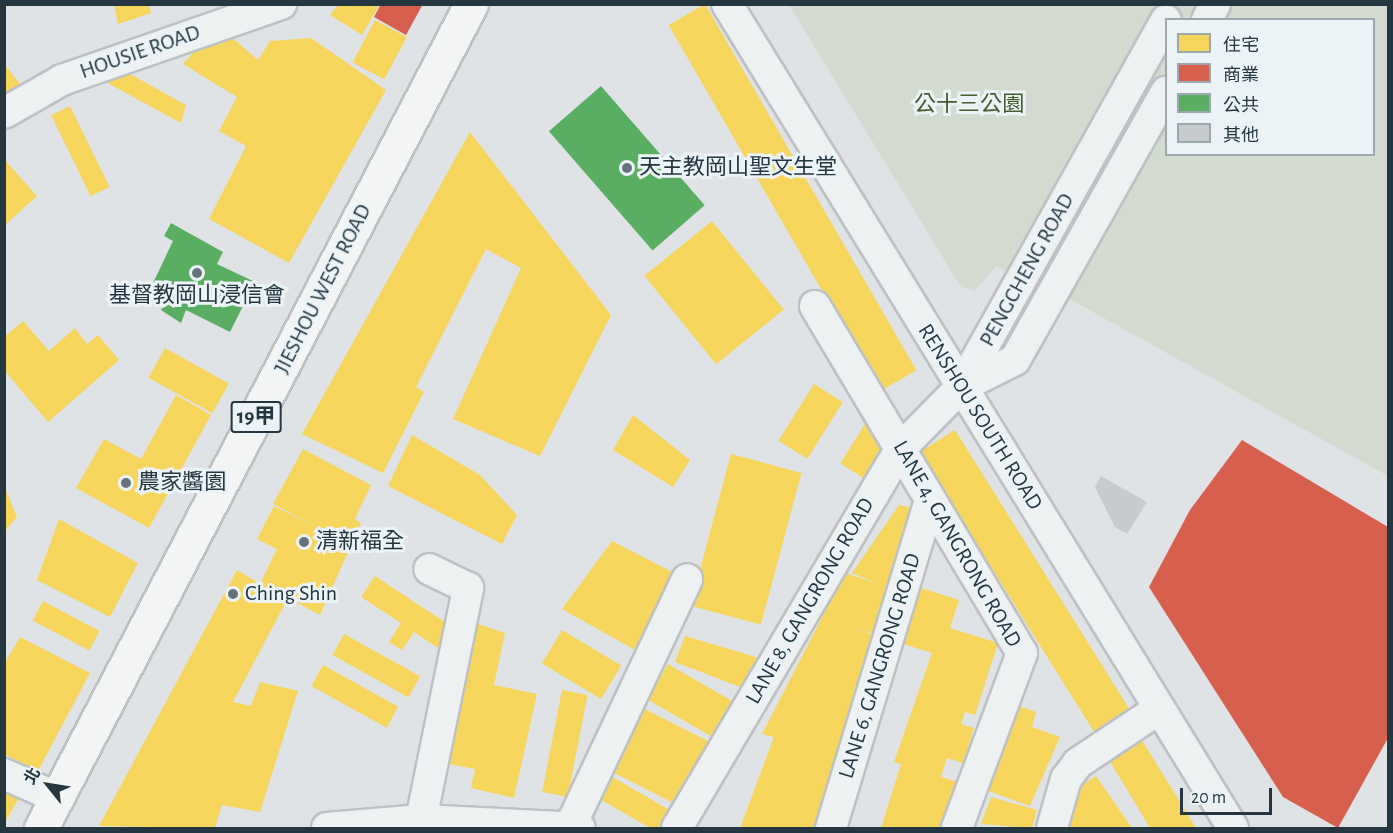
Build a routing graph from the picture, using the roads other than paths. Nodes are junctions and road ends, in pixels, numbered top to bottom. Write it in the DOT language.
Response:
graph roads {
  1 [pos="281,4"];
  2 [pos="471,4"];
  3 [pos="727,4"];
  4 [pos="1175,4"];
  5 [pos="1215,4"];
  6 [pos="1168,18"];
  7 [pos="1208,18"];
  8 [pos="1165,24"];
  9 [pos="1165,96"];
  10 [pos="4,113"];
  11 [pos="815,306"];
  12 [pos="961,387"];
  13 [pos="901,448"];
  14 [pos="929,503"];
  15 [pos="429,569"];
  16 [pos="687,579"];
  17 [pos="1159,709"];
  18 [pos="4,774"];
  19 [pos="58,798"];
  20 [pos="421,820"];
  21 [pos="41,828"];
  22 [pos="327,828"];
  23 [pos="575,828"];
  24 [pos="677,828"];
  25 [pos="831,828"];
  26 [pos="957,828"];
  27 [pos="1052,828"];
  28 [pos="1233,828"];
  1 -- 10 [label="street, HOUSIE ROAD"];
  2 -- 19 [label="main road, JIESHOU WEST ROAD / 19甲"];
  3 -- 12 [label="street, RENSHOU SOUTH ROAD"];
  4 -- 6 [label="street, PENGCHENG ROAD"];
  5 -- 7 [label="street"];
  8 -- 12 [label="street, PENGCHENG ROAD"];
  9 -- 12 [label="street, PENGCHENG ROAD"];
  11 -- 13 [label="street, LANE 4, GANGRONG ROAD"];
  12 -- 13 [label="street, LANE 8, GANGRONG ROAD"];
  12 -- 17 [label="street, RENSHOU SOUTH ROAD"];
  13 -- 14 [label="street, LANE 4, GANGRONG ROAD"];
  13 -- 24 [label="street, LANE 8, GANGRONG ROAD"];
  14 -- 25 [label="street, LANE 6, GANGRONG ROAD"];
  14 -- 26 [label="street, LANE 4, GANGRONG ROAD"];
  15 -- 20 [label="street"];
  16 -- 23 [label="street"];
  17 -- 27 [label="street"];
  17 -- 28 [label="street, RENSHOU SOUTH ROAD"];
  18 -- 19 [label="street"];
  19 -- 21 [label="main road, JIESHOU WEST ROAD / 19甲"];
  20 -- 22 [label="street"];
  20 -- 23 [label="street"];
}
